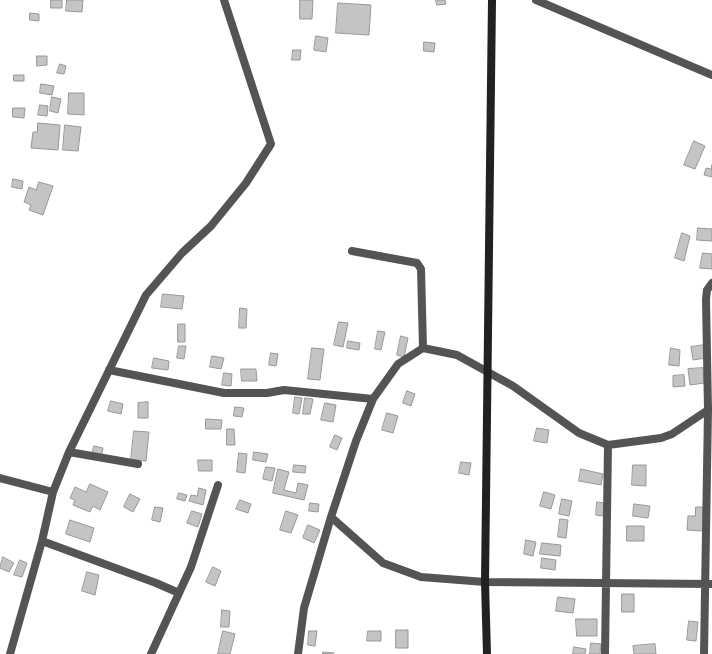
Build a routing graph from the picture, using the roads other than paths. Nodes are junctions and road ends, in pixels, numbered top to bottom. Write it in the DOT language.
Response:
graph roads {
  1 [pos="224,0"];
  2 [pos="492,0"];
  3 [pos="536,0"];
  4 [pos="712,75"];
  5 [pos="352,251"];
  6 [pos="712,283"];
  7 [pos="423,348"];
  8 [pos="109,370"];
  9 [pos="488,374"];
  10 [pos="373,399"];
  11 [pos="710,410"];
  12 [pos="608,445"];
  13 [pos="69,452"];
  14 [pos="138,464"];
  15 [pos="0,478"];
  16 [pos="218,485"];
  17 [pos="53,492"];
  18 [pos="331,517"];
  19 [pos="42,541"];
  20 [pos="485,582"];
  21 [pos="606,583"];
  22 [pos="709,584"];
  23 [pos="179,593"];
  24 [pos="10,654"];
  25 [pos="151,654"];
  26 [pos="298,654"];
  27 [pos="487,654"];
  28 [pos="605,654"];
  29 [pos="704,654"];
  1 -- 8 [label="street"];
  2 -- 9 [label="main road"];
  3 -- 4 [label="street"];
  5 -- 7 [label="street"];
  6 -- 11 [label="street"];
  7 -- 9 [label="street"];
  7 -- 10 [label="street"];
  8 -- 10 [label="street"];
  8 -- 13 [label="street"];
  9 -- 12 [label="street"];
  9 -- 20 [label="main road"];
  10 -- 18 [label="street"];
  11 -- 12 [label="street"];
  11 -- 22 [label="street"];
  12 -- 21 [label="street"];
  13 -- 14 [label="street"];
  13 -- 17 [label="street"];
  15 -- 17 [label="street"];
  16 -- 23 [label="street"];
  17 -- 19 [label="street"];
  18 -- 20 [label="street"];
  18 -- 26 [label="street"];
  19 -- 23 [label="street"];
  19 -- 24 [label="street"];
  20 -- 21 [label="street"];
  20 -- 27 [label="main road"];
  21 -- 22 [label="street"];
  21 -- 28 [label="street"];
  22 -- 29 [label="street"];
  23 -- 25 [label="street"];
}
